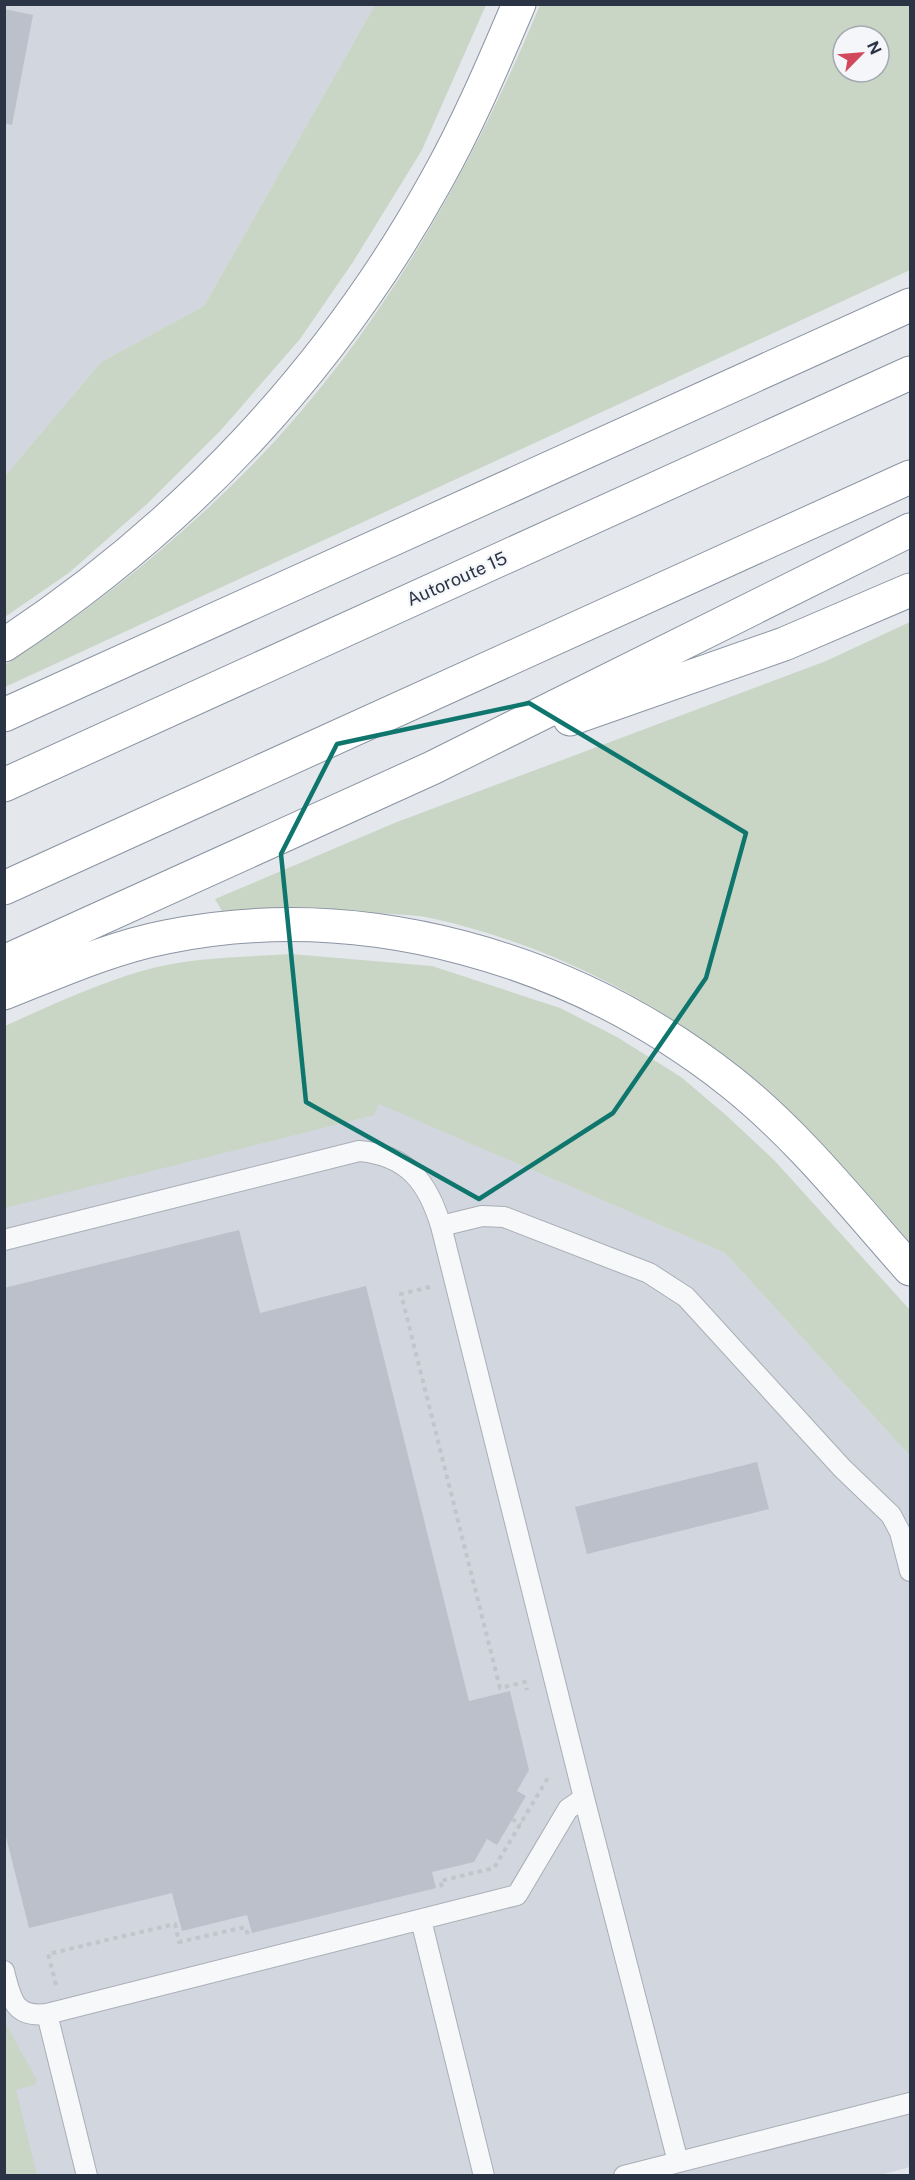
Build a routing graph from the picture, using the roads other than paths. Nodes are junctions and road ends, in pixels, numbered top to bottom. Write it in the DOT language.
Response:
graph roads {
  1 [pos="519,4"];
  2 [pos="910,305"];
  3 [pos="910,373"];
  4 [pos="910,477"];
  5 [pos="910,530"];
  6 [pos="910,590"];
  7 [pos="4,645"];
  8 [pos="4,715"];
  9 [pos="432,768"];
  10 [pos="4,785"];
  11 [pos="4,888"];
  12 [pos="4,962"];
  13 [pos="4,993"];
  14 [pos="441,1226"];
  15 [pos="4,1240"];
  16 [pos="910,1269"];
  17 [pos="910,1571"];
  18 [pos="584,1798"];
  19 [pos="421,1920"];
  20 [pos="4,1971"];
  21 [pos="47,2014"];
  22 [pos="910,2103"];
  23 [pos="678,2162"];
  24 [pos="87,2175"];
  25 [pos="484,2175"];
  26 [pos="624,2175"];
  1 -- 7 [label="highway"];
  2 -- 8 [label="highway"];
  3 -- 10 [label="highway, Autoroute 15"];
  4 -- 11 [label="highway"];
  5 -- 9 [label="highway"];
  6 -- 9 [label="highway"];
  9 -- 12 [label="highway"];
  13 -- 16 [label="highway"];
  14 -- 15 [label="lane"];
  14 -- 17 [label="lane"];
  14 -- 18 [label="lane"];
  18 -- 19 [label="lane"];
  18 -- 23 [label="lane"];
  19 -- 21 [label="lane"];
  19 -- 25 [label="lane"];
  20 -- 21 [label="lane"];
  21 -- 24 [label="lane"];
  22 -- 23 [label="lane"];
  23 -- 26 [label="lane"];
}
